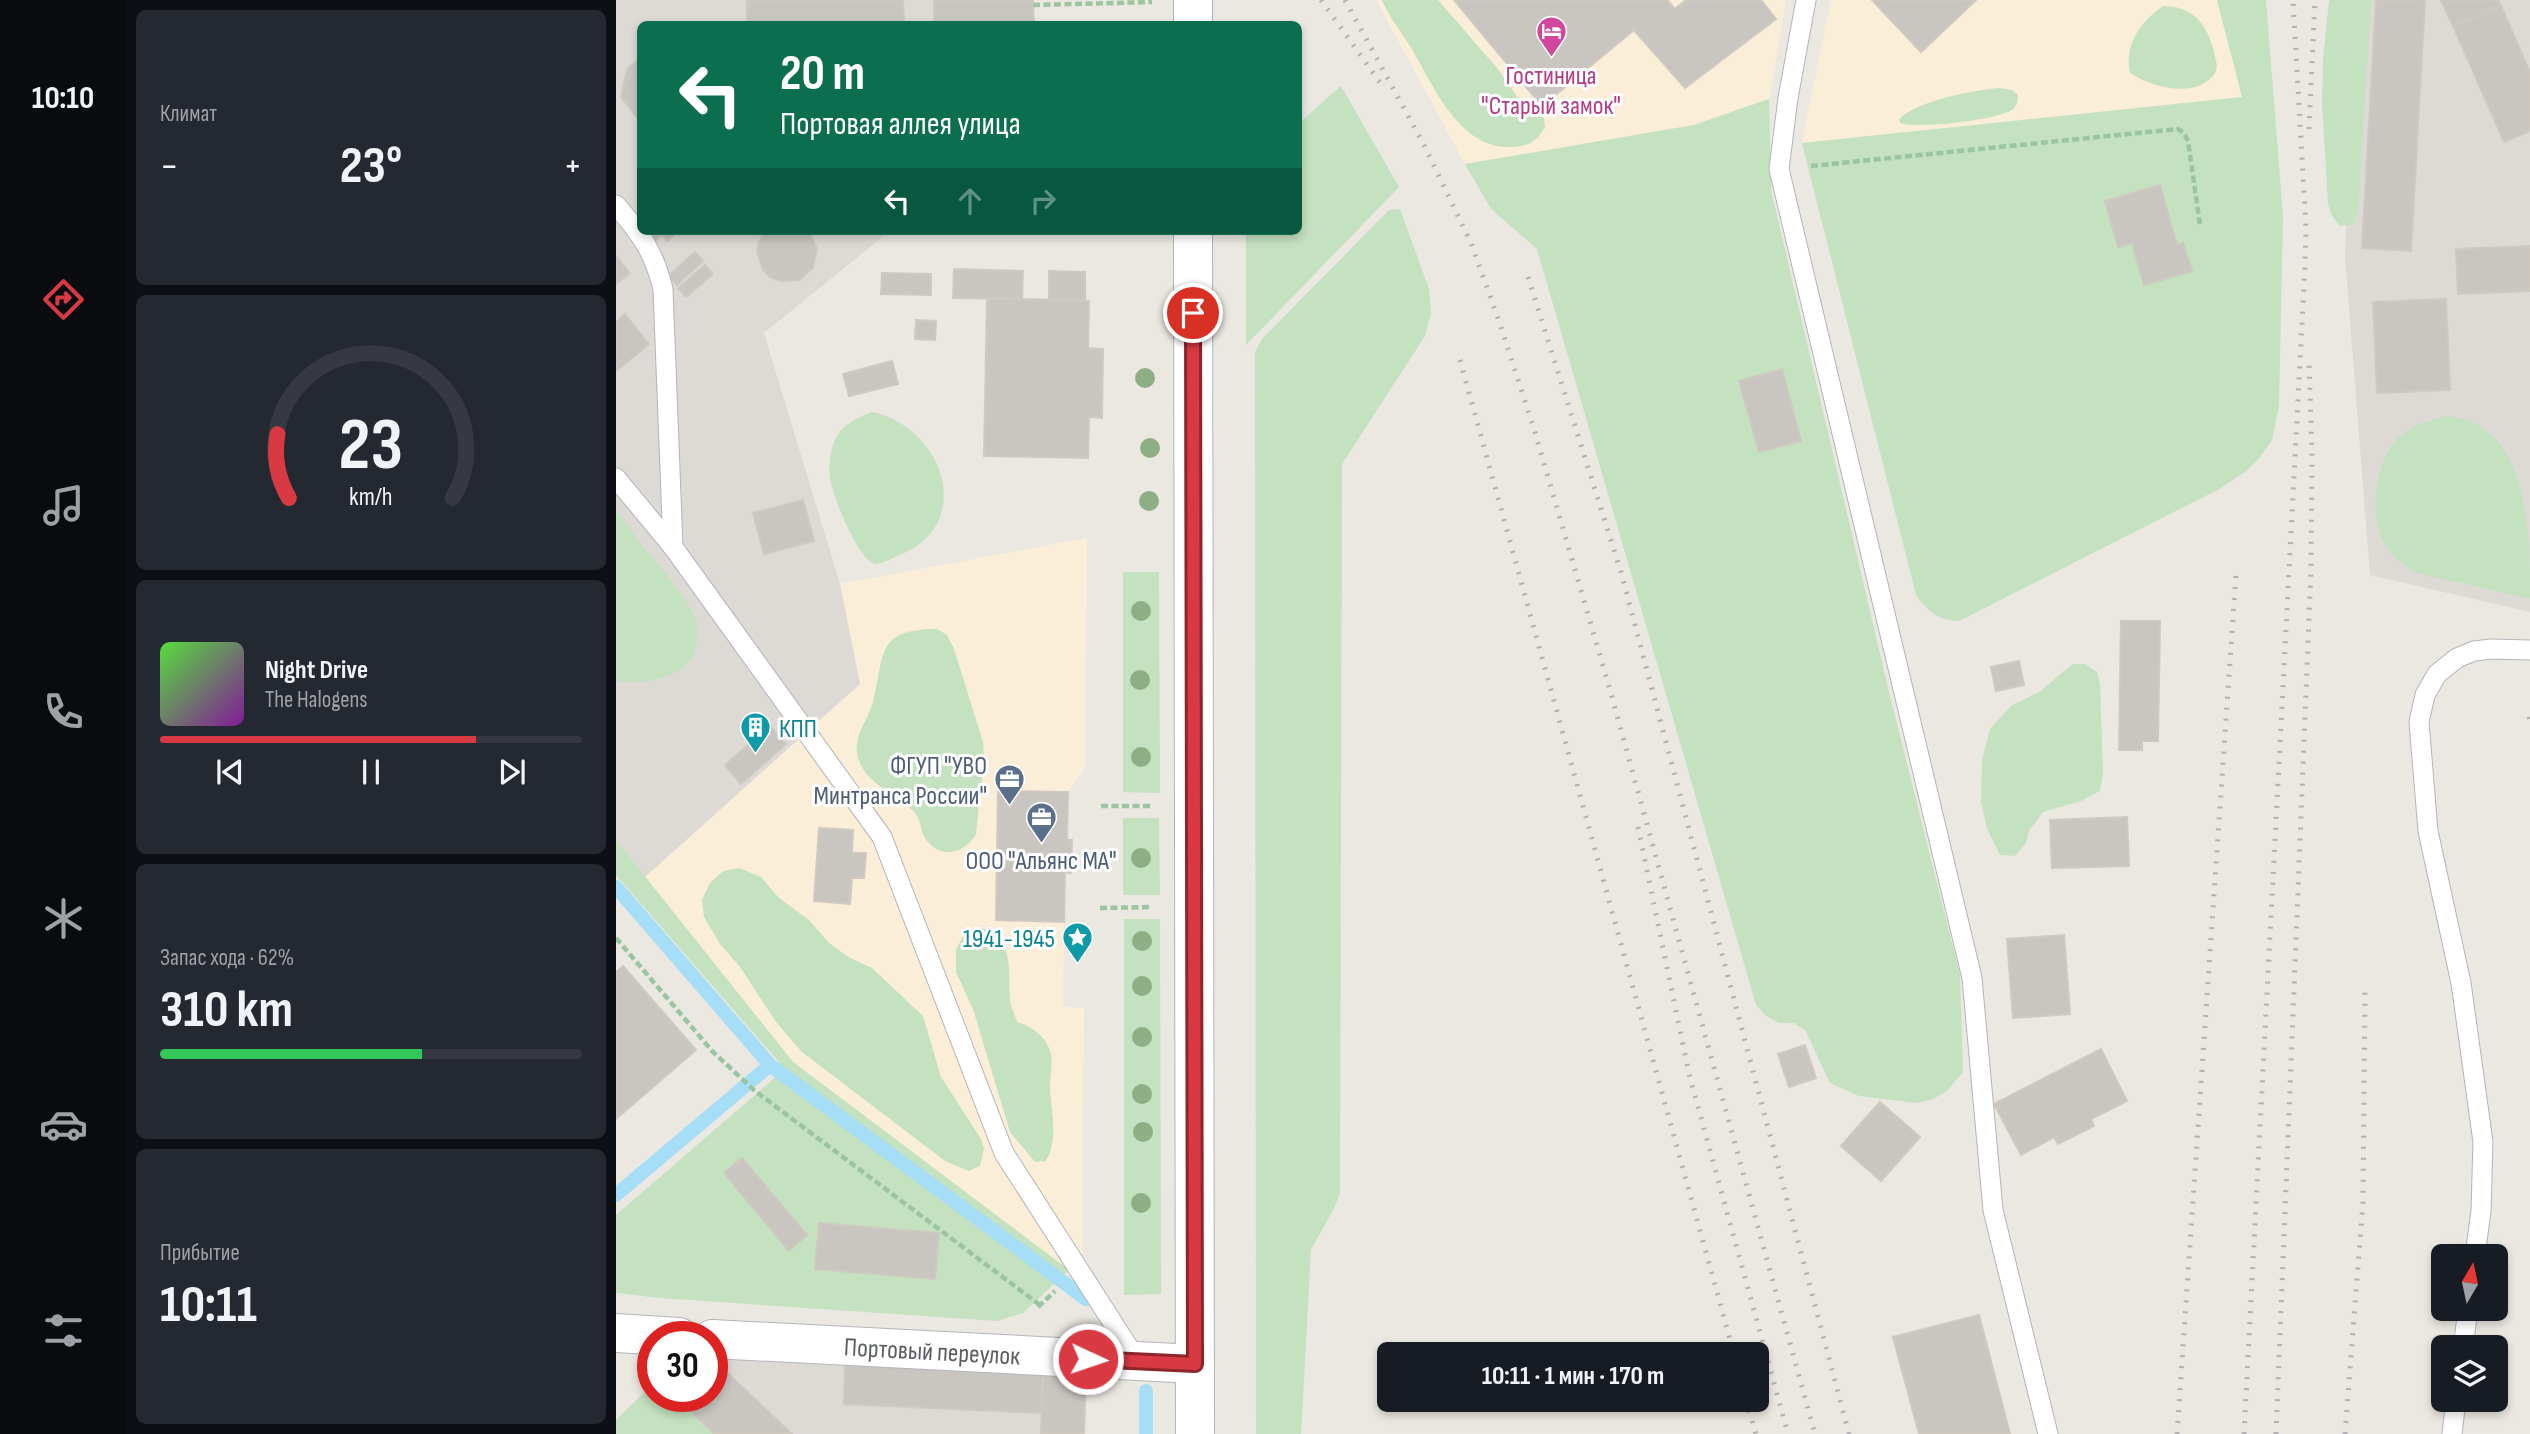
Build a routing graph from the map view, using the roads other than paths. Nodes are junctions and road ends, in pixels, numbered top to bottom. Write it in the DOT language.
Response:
graph roads {
  1 [pos="1806,0"];
  2 [pos="1177,1"];
  3 [pos="1191,21"];
  4 [pos="616,205"];
  5 [pos="637,229"];
  6 [pos="642,235"];
  7 [pos="1193,235"];
  8 [pos="616,478"];
  9 [pos="673,547"];
  10 [pos="2530,650"];
  11 [pos="2477,1244"];
  12 [pos="616,1333"];
  13 [pos="637,1334"];
  14 [pos="728,1340"];
  15 [pos="1139,1362"];
  16 [pos="1195,1364"];
  17 [pos="2455,1412"];
  18 [pos="1195,1434"];
  19 [pos="2048,1434"];
  20 [pos="2452,1434"];
  1 -- 19 [label="lane"];
  2 -- 3 [label="street"];
  4 -- 5 [label="lane"];
  6 -- 9 [label="lane"];
  7 -- 16 [label="street"];
  8 -- 9 [label="lane"];
  9 -- 15 [label="lane"];
  10 -- 11 [label="lane"];
  12 -- 13 [label="street"];
  14 -- 15 [label="street, Портовый переулок"];
  15 -- 16 [label="street, Портовый переулок"];
  16 -- 18 [label="street"];
  17 -- 20 [label="lane"];
}
